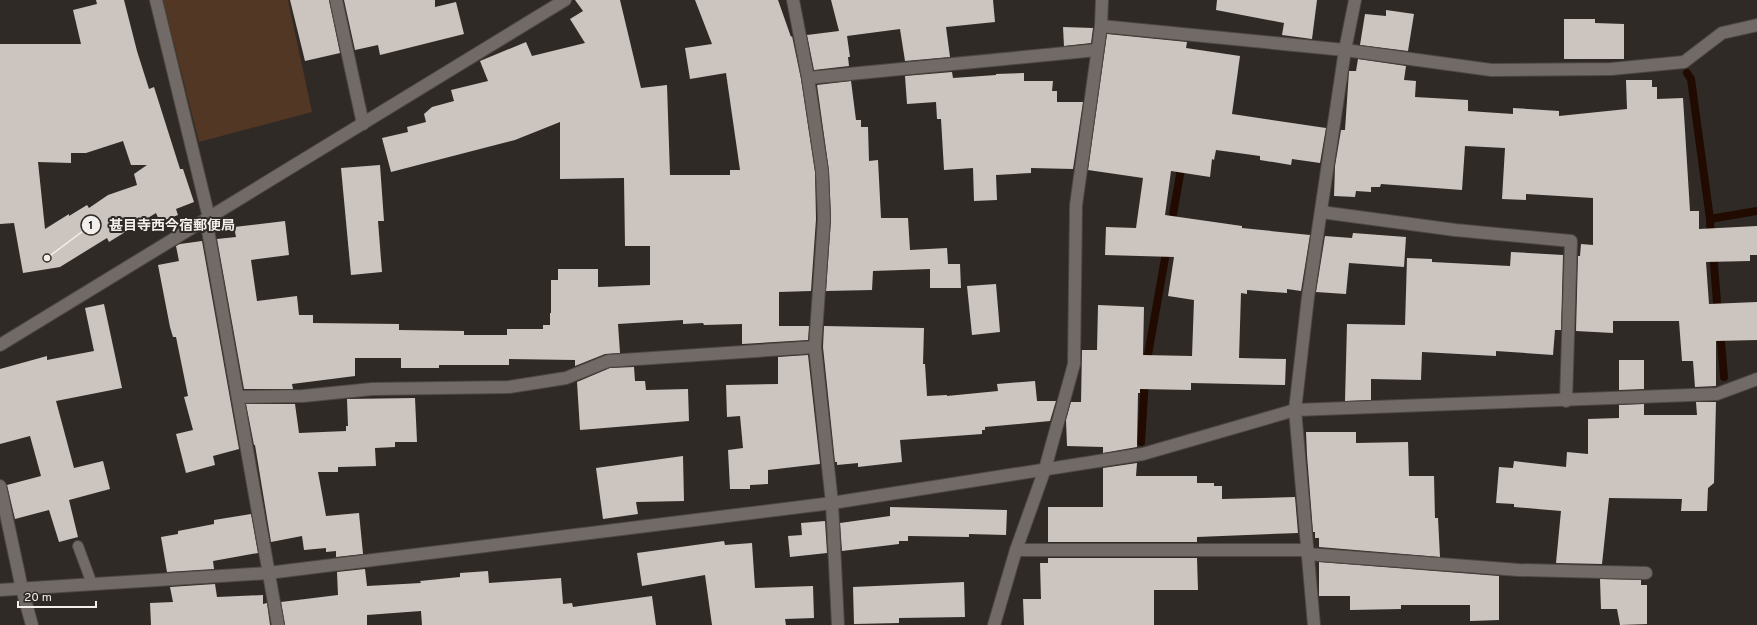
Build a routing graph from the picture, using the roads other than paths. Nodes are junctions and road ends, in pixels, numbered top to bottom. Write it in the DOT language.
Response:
graph roads {
  1 [pos="156,0"];
  2 [pos="336,0"];
  3 [pos="565,0"];
  4 [pos="794,0"];
  5 [pos="1102,0"];
  6 [pos="1355,0"];
  7 [pos="1757,25"];
  8 [pos="1101,26"];
  9 [pos="1097,50"];
  10 [pos="1345,50"];
  11 [pos="808,78"];
  12 [pos="363,124"];
  13 [pos="1322,212"];
  14 [pos="208,218"];
  15 [pos="0,345"];
  16 [pos="815,347"];
  17 [pos="1757,379"];
  18 [pos="238,397"];
  19 [pos="1566,401"];
  20 [pos="1295,410"];
  21 [pos="1045,469"];
  22 [pos="0,486"];
  23 [pos="832,503"];
  24 [pos="78,546"];
  25 [pos="1016,550"];
  26 [pos="1307,552"];
  27 [pos="268,573"];
  28 [pos="1646,573"];
  29 [pos="92,584"];
  30 [pos="22,589"];
  31 [pos="0,590"];
  32 [pos="32,625"];
  33 [pos="278,625"];
  34 [pos="838,625"];
  35 [pos="994,625"];
  36 [pos="1314,625"];
  1 -- 14 [label="street"];
  2 -- 12 [label="street"];
  3 -- 12 [label="street"];
  4 -- 11 [label="street"];
  5 -- 8 [label="street"];
  6 -- 10 [label="street"];
  7 -- 10 [label="street"];
  8 -- 9 [label="street"];
  8 -- 10 [label="street"];
  9 -- 11 [label="street"];
  9 -- 21 [label="street"];
  10 -- 13 [label="street"];
  11 -- 16 [label="street"];
  12 -- 14 [label="street"];
  13 -- 19 [label="street"];
  13 -- 20 [label="street"];
  14 -- 15 [label="street"];
  14 -- 18 [label="street"];
  16 -- 18 [label="street"];
  16 -- 23 [label="street"];
  17 -- 19 [label="street"];
  18 -- 27 [label="street"];
  19 -- 20 [label="street"];
  20 -- 21 [label="street"];
  20 -- 26 [label="street"];
  21 -- 23 [label="street"];
  21 -- 25 [label="street"];
  22 -- 30 [label="street"];
  23 -- 27 [label="street"];
  23 -- 34 [label="street"];
  24 -- 29 [label="lane"];
  25 -- 26 [label="street"];
  25 -- 35 [label="street"];
  26 -- 28 [label="street"];
  26 -- 36 [label="street"];
  27 -- 29 [label="street"];
  27 -- 33 [label="street"];
  29 -- 30 [label="street"];
  30 -- 31 [label="street"];
  30 -- 32 [label="street"];
}
